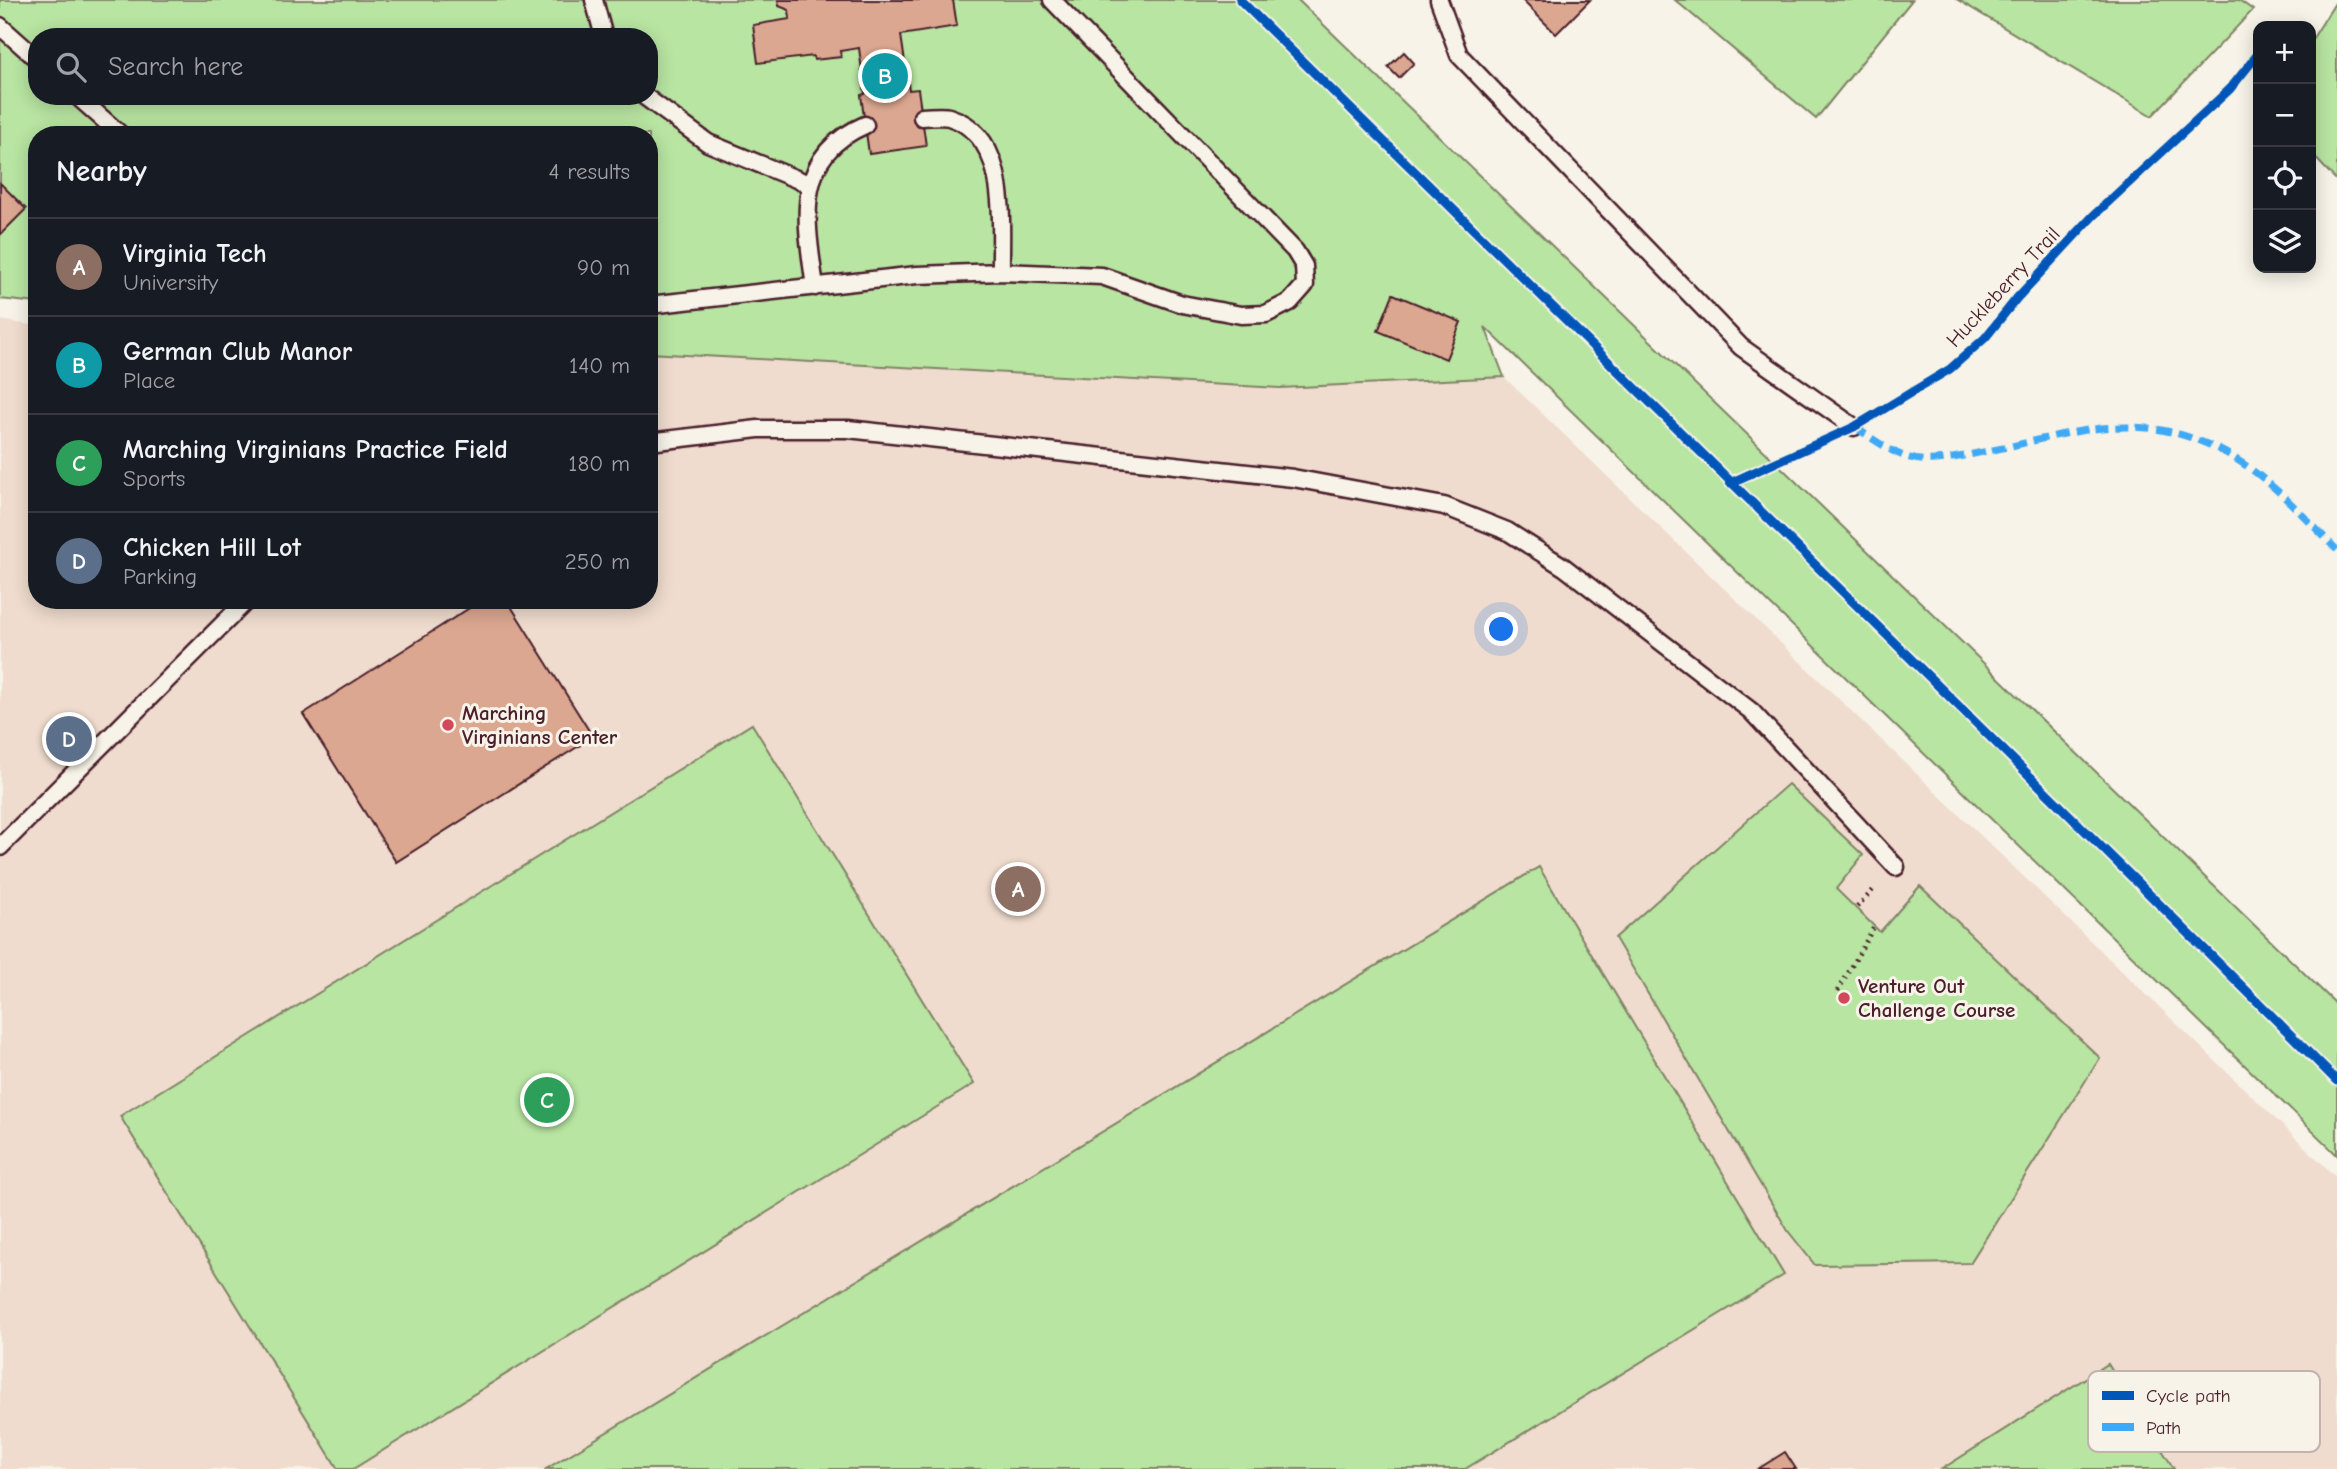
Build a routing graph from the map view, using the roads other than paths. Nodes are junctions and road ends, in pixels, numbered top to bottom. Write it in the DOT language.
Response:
graph roads {
  1 [pos="594,0"];
  2 [pos="1052,0"];
  3 [pos="1438,0"];
  4 [pos="0,26"];
  5 [pos="602,28"];
  6 [pos="28,51"];
  7 [pos="87,105"];
  8 [pos="657,105"];
  9 [pos="922,117"];
  10 [pos="865,125"];
  11 [pos="111,126"];
  12 [pos="811,185"];
  13 [pos="1001,272"];
  14 [pos="815,287"];
  15 [pos="658,303"];
  16 [pos="1854,427"];
  17 [pos="658,441"];
  18 [pos="238,609"];
  19 [pos="0,846"];
  20 [pos="1896,867"];
  1 -- 5 [label="lane"];
  2 -- 13 [label="lane"];
  3 -- 16 [label="lane"];
  4 -- 6 [label="lane"];
  7 -- 11 [label="lane"];
  8 -- 12 [label="lane"];
  9 -- 13 [label="lane"];
  10 -- 12 [label="lane"];
  12 -- 14 [label="lane"];
  13 -- 14 [label="lane"];
  14 -- 15 [label="lane"];
  17 -- 20 [label="lane"];
  18 -- 19 [label="lane"];
}
